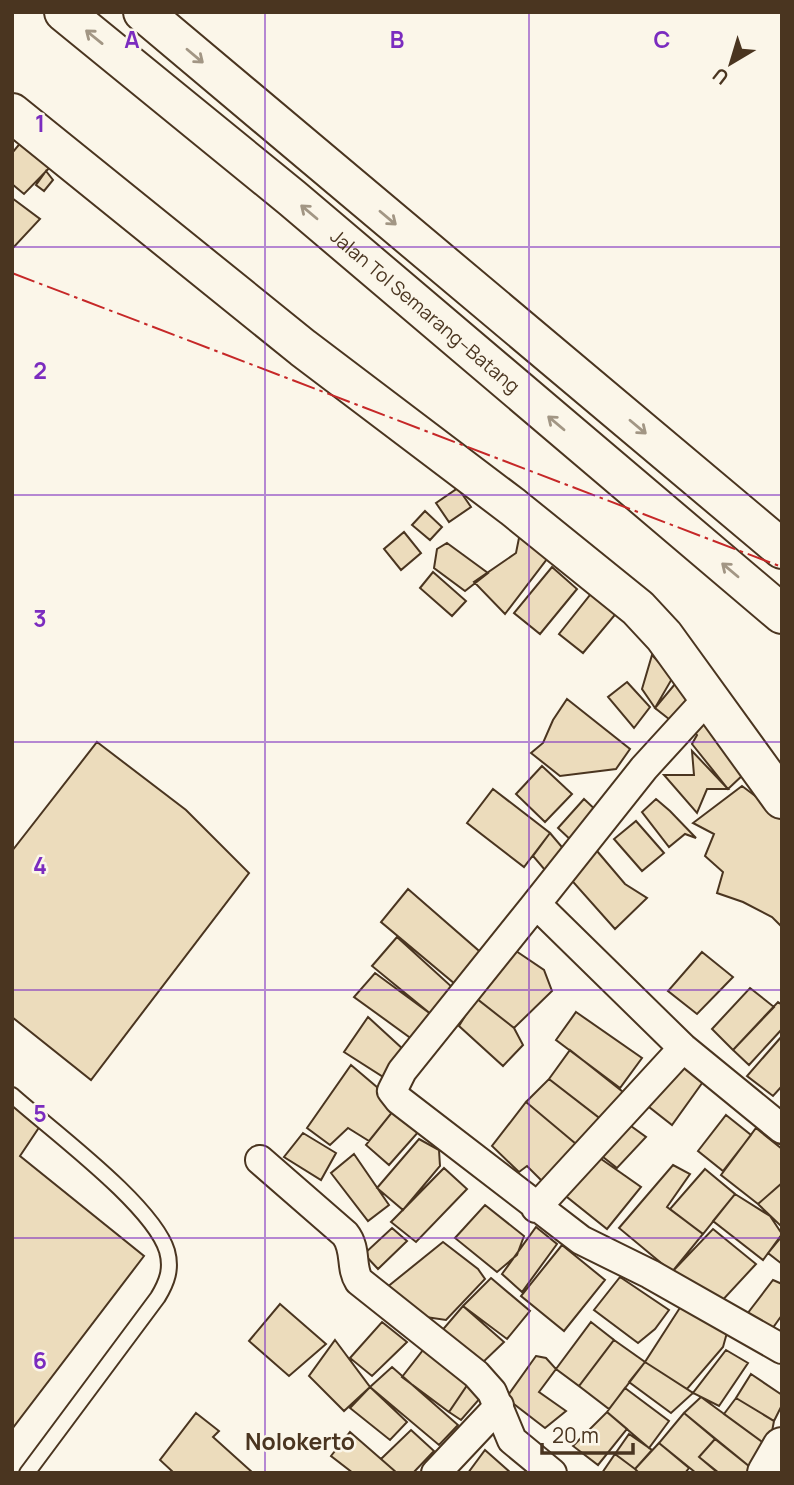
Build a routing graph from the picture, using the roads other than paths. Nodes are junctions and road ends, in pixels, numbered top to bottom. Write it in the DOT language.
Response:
graph roads {
  1 [pos="64,12"];
  2 [pos="143,12"];
  3 [pos="12,113"];
  4 [pos="782,549"];
  5 [pos="782,614"];
  6 [pos="708,698"];
  7 [pos="782,799"];
  8 [pos="537,904"];
  9 [pos="683,1048"];
  10 [pos="12,1096"];
  11 [pos="782,1129"];
  12 [pos="260,1160"];
  13 [pos="536,1208"];
  14 [pos="782,1349"];
  15 [pos="499,1406"];
  16 [pos="27,1473"];
  17 [pos="436,1473"];
  18 [pos="552,1473"];
  5 -- 1 [label="main road, Jalan Tol Semarang–Batang, one-way"];
  2 -- 4 [label="main road, one-way"];
  3 -- 6 [label="main road"];
  6 -- 7 [label="main road"];
  6 -- 8 [label="street"];
  8 -- 9 [label="street"];
  8 -- 13 [label="street"];
  9 -- 11 [label="street"];
  9 -- 13 [label="street"];
  10 -- 16 [label="lane"];
  12 -- 15 [label="street"];
  13 -- 14 [label="street"];
  15 -- 17 [label="street"];
  15 -- 18 [label="street"];
}
